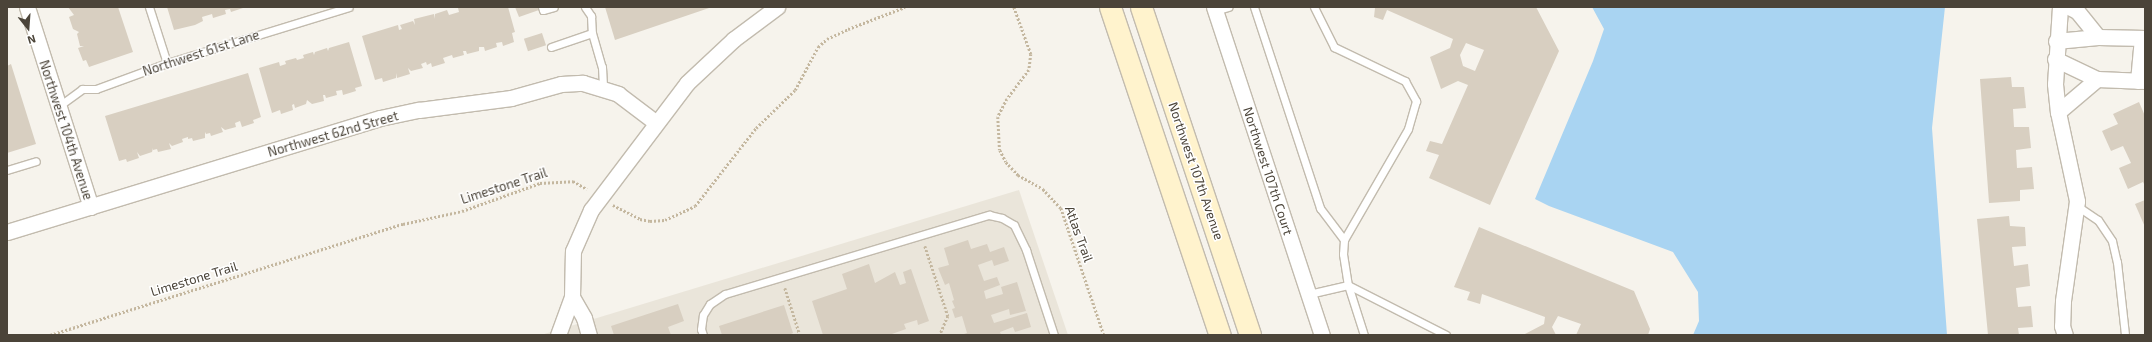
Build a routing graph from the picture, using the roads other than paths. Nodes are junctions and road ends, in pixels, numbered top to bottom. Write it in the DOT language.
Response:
graph roads {
  1 [pos="27,7"];
  2 [pos="149,7"];
  3 [pos="349,7"];
  4 [pos="542,7"];
  5 [pos="554,7"];
  6 [pos="584,7"];
  7 [pos="777,7"];
  8 [pos="1110,7"];
  9 [pos="1141,7"];
  10 [pos="1254,7"];
  11 [pos="1314,7"];
  12 [pos="2060,7"];
  13 [pos="2069,7"];
  14 [pos="1219,8"];
  15 [pos="592,33"];
  16 [pos="2098,37"];
  17 [pos="2143,38"];
  18 [pos="2056,40"];
  19 [pos="551,47"];
  20 [pos="2056,59"];
  21 [pos="167,63"];
  22 [pos="2097,79"];
  23 [pos="2142,81"];
  24 [pos="603,87"];
  25 [pos="58,106"];
  26 [pos="2058,112"];
  27 [pos="655,122"];
  28 [pos="36,161"];
  29 [pos="7,170"];
  30 [pos="2077,206"];
  31 [pos="91,207"];
  32 [pos="7,232"];
  33 [pos="1344,240"];
  34 [pos="1348,285"];
  35 [pos="1309,294"];
  36 [pos="572,297"];
  37 [pos="558,335"];
  38 [pos="589,335"];
  39 [pos="703,335"];
  40 [pos="1054,335"];
  41 [pos="1220,335"];
  42 [pos="1250,335"];
  43 [pos="1322,335"];
  44 [pos="1364,335"];
  45 [pos="1446,335"];
  46 [pos="2066,335"];
  47 [pos="2125,335"];
  1 -- 25 [label="street, Northwest 104th Avenue"];
  2 -- 21 [label="lane"];
  3 -- 21 [label="lane, Northwest 61st Lane"];
  4 -- 5 [label="lane"];
  6 -- 15 [label="lane"];
  7 -- 27 [label="street"];
  8 -- 41 [label="main road"];
  9 -- 42 [label="main road, Northwest 107th Avenue"];
  10 -- 33 [label="lane"];
  11 -- 33 [label="lane"];
  12 -- 18 [label="street"];
  13 -- 16 [label="street"];
  14 -- 35 [label="street, Northwest 107th Court"];
  15 -- 19 [label="lane"];
  15 -- 24 [label="lane"];
  16 -- 17 [label="street"];
  16 -- 18 [label="street"];
  17 -- 23 [label="street"];
  18 -- 20 [label="street"];
  20 -- 22 [label="street"];
  20 -- 26 [label="street"];
  21 -- 25 [label="lane, Northwest 61st Lane"];
  22 -- 23 [label="street"];
  22 -- 26 [label="street"];
  24 -- 27 [label="street, Northwest 62nd Street"];
  24 -- 31 [label="street, Northwest 62nd Street"];
  25 -- 31 [label="street, Northwest 104th Avenue"];
  26 -- 30 [label="street"];
  27 -- 36 [label="street"];
  28 -- 29 [label="lane"];
  30 -- 46 [label="street"];
  30 -- 47 [label="lane"];
  31 -- 32 [label="street, Northwest 62nd Street"];
  33 -- 34 [label="lane"];
  34 -- 35 [label="lane"];
  34 -- 44 [label="lane"];
  34 -- 45 [label="lane"];
  35 -- 43 [label="street, Northwest 107th Court"];
  36 -- 37 [label="street"];
  36 -- 38 [label="street"];
  39 -- 40 [label="lane"];
}
